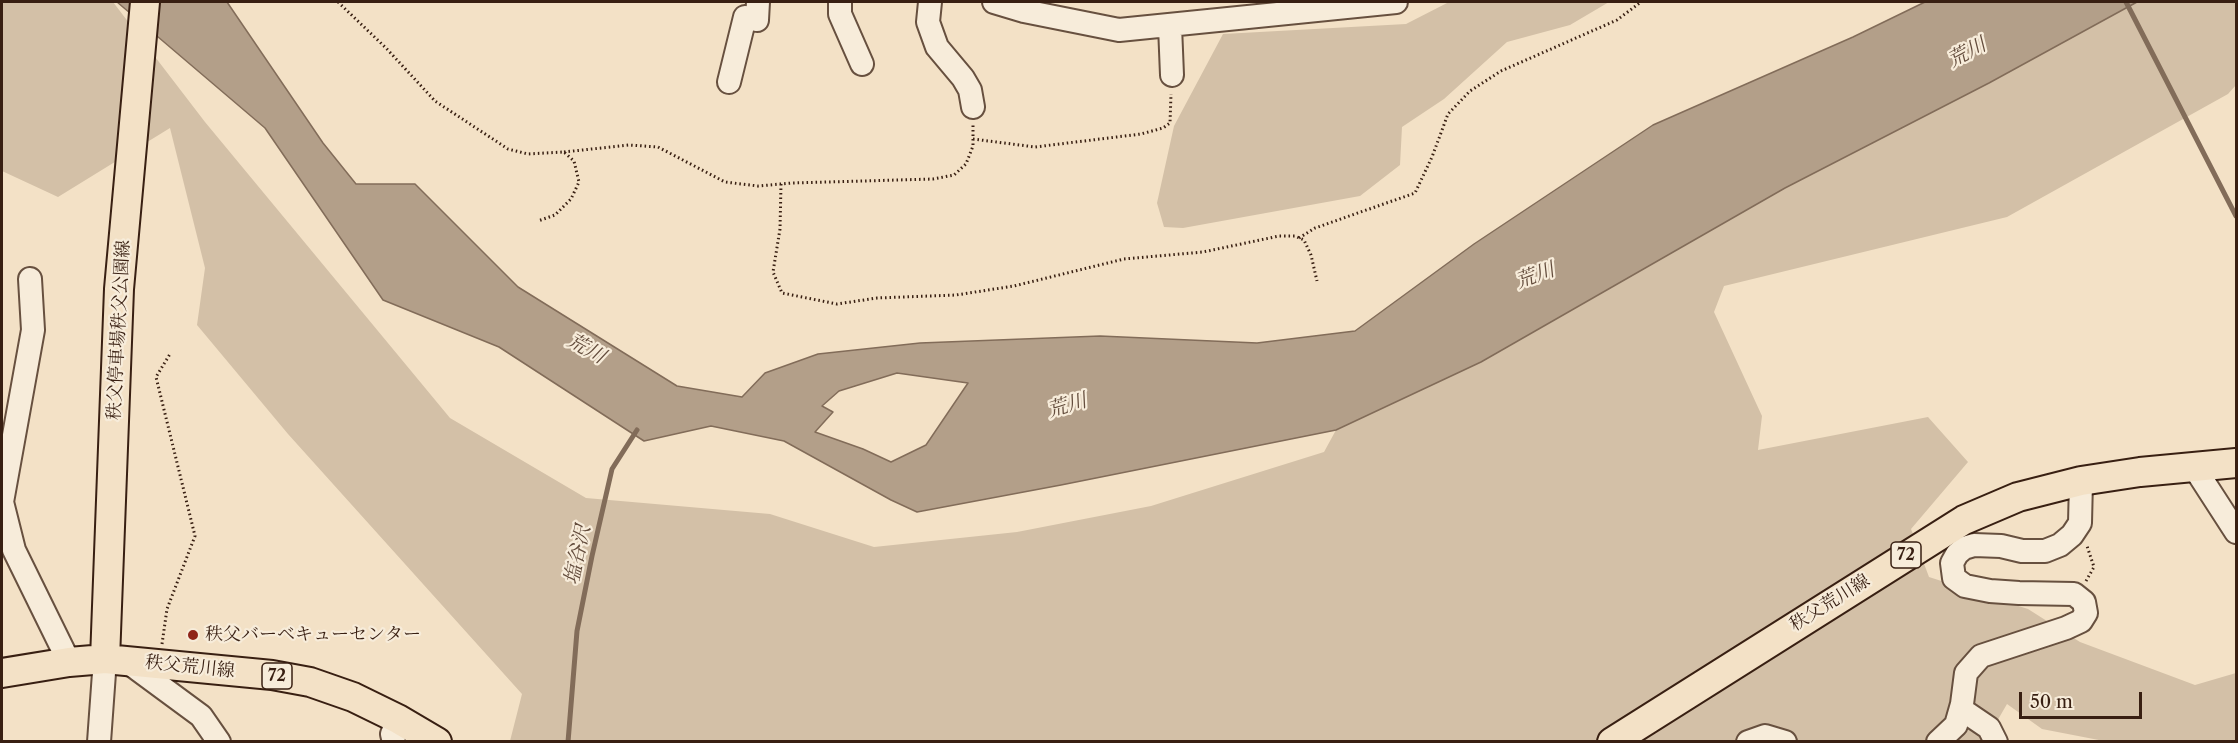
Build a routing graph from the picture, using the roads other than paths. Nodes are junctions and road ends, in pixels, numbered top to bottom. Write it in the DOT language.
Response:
graph roads {
  1 [pos="144,2"];
  2 [pos="758,2"];
  3 [pos="840,2"];
  4 [pos="930,2"];
  5 [pos="994,2"];
  6 [pos="1396,2"];
  7 [pos="1307,5"];
  8 [pos="1170,26"];
  9 [pos="862,64"];
  10 [pos="1172,75"];
  11 [pos="729,82"];
  12 [pos="974,107"];
  13 [pos="30,279"];
  14 [pos="2236,463"];
  15 [pos="2194,467"];
  16 [pos="2081,481"];
  17 [pos="2,501"];
  18 [pos="2236,532"];
  19 [pos="115,659"];
  20 [pos="69,662"];
  21 [pos="2,673"];
  22 [pos="1961,709"];
  23 [pos="396,730"];
  24 [pos="99,741"];
  25 [pos="219,741"];
  26 [pos="436,741"];
  27 [pos="1612,741"];
  28 [pos="1748,741"];
  29 [pos="1785,741"];
  30 [pos="1938,741"];
  31 [pos="1996,741"];
  1 -- 19 [label="main road, 秩父停車場秩父公園線"];
  2 -- 11 [label="street"];
  3 -- 9 [label="street"];
  4 -- 12 [label="street"];
  5 -- 8 [label="street"];
  6 -- 7 [label="street"];
  7 -- 8 [label="street"];
  8 -- 10 [label="street"];
  13 -- 17 [label="street"];
  14 -- 15 [label="main road, 秩父荒川線 / 72"];
  15 -- 16 [label="main road, 秩父荒川線 / 72"];
  15 -- 18 [label="street"];
  16 -- 22 [label="street"];
  16 -- 27 [label="main road, 秩父荒川線 / 72"];
  17 -- 20 [label="street"];
  19 -- 20 [label="main road, 秩父荒川線 / 72"];
  19 -- 23 [label="main road, 秩父荒川線 / 72"];
  19 -- 24 [label="street"];
  19 -- 25 [label="street"];
  20 -- 21 [label="main road, 秩父荒川線 / 72"];
  22 -- 30 [label="street"];
  22 -- 31 [label="street"];
  23 -- 26 [label="main road, 秩父荒川線 / 72"];
  28 -- 29 [label="street"];
}
